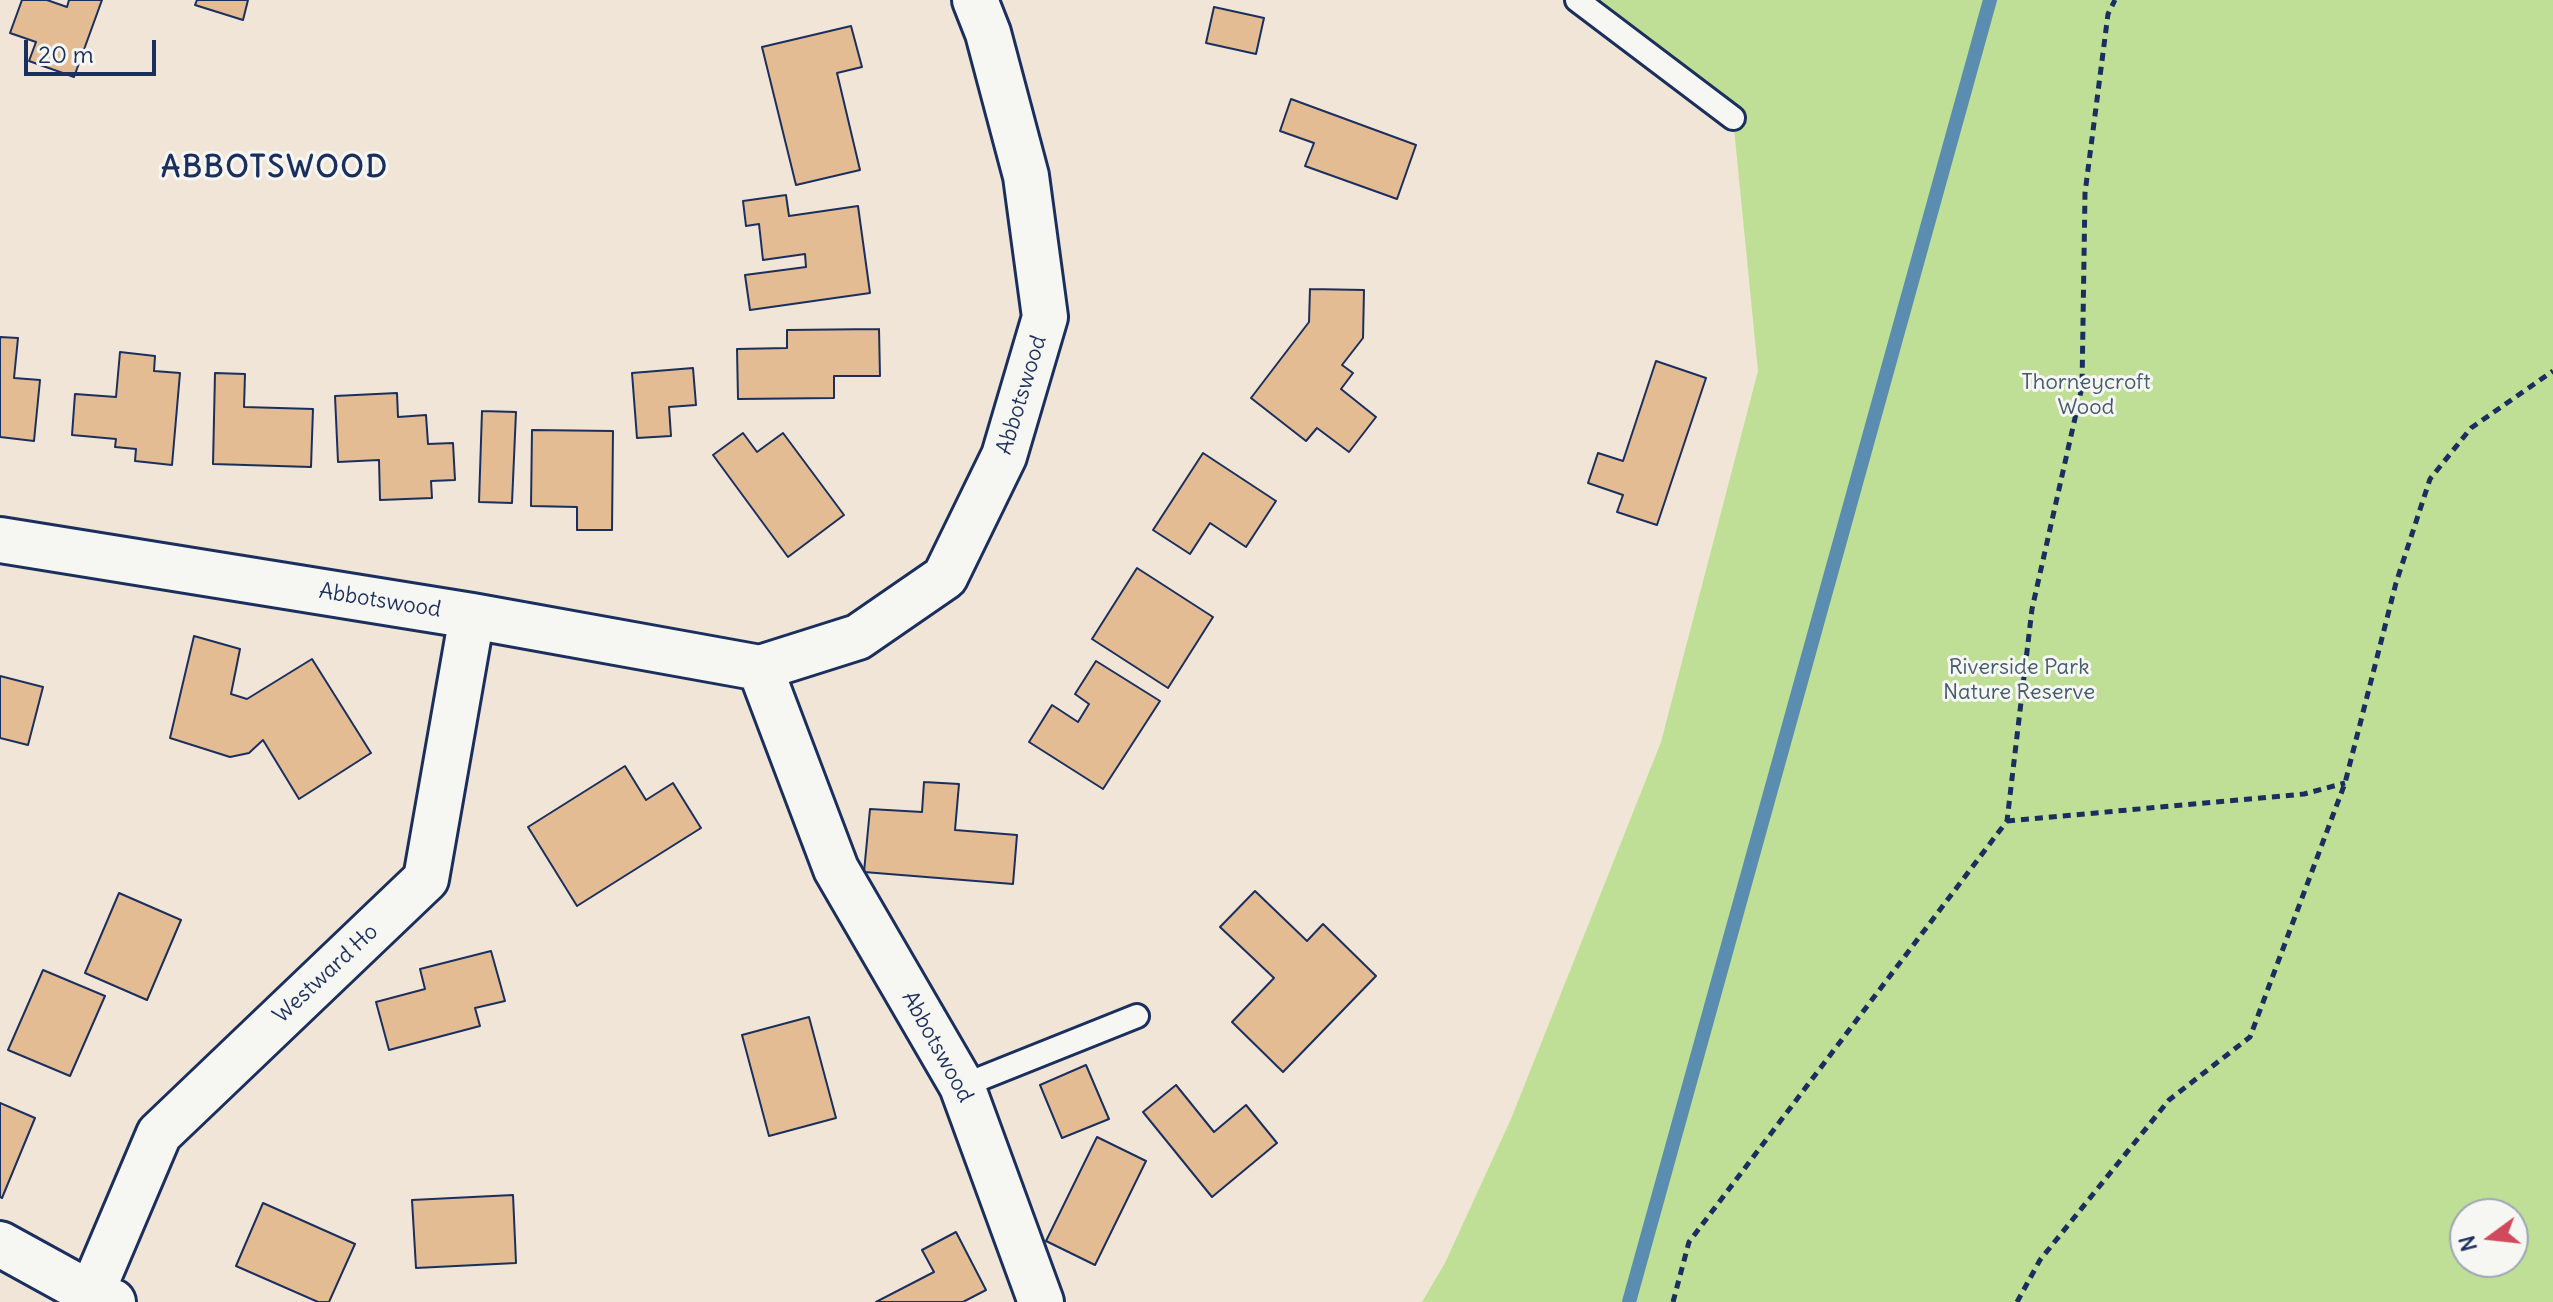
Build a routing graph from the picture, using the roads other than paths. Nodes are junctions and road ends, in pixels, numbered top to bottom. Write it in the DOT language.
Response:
graph roads {
  1 [pos="975,0"];
  2 [pos="1577,0"];
  3 [pos="1733,118"];
  4 [pos="0,540"];
  5 [pos="472,616"];
  6 [pos="760,668"];
  7 [pos="1137,1016"];
  8 [pos="962,1086"];
  9 [pos="0,1244"];
  10 [pos="102,1298"];
  11 [pos="1041,1302"];
  1 -- 6 [label="street, Abbotswood"];
  2 -- 3 [label="lane"];
  4 -- 5 [label="street, Abbotswood"];
  5 -- 6 [label="street, Abbotswood"];
  5 -- 10 [label="street, Westward Ho"];
  6 -- 8 [label="street, Abbotswood"];
  7 -- 8 [label="lane"];
  8 -- 11 [label="street, Abbotswood"];
  9 -- 10 [label="street, Westward Ho"];
}
